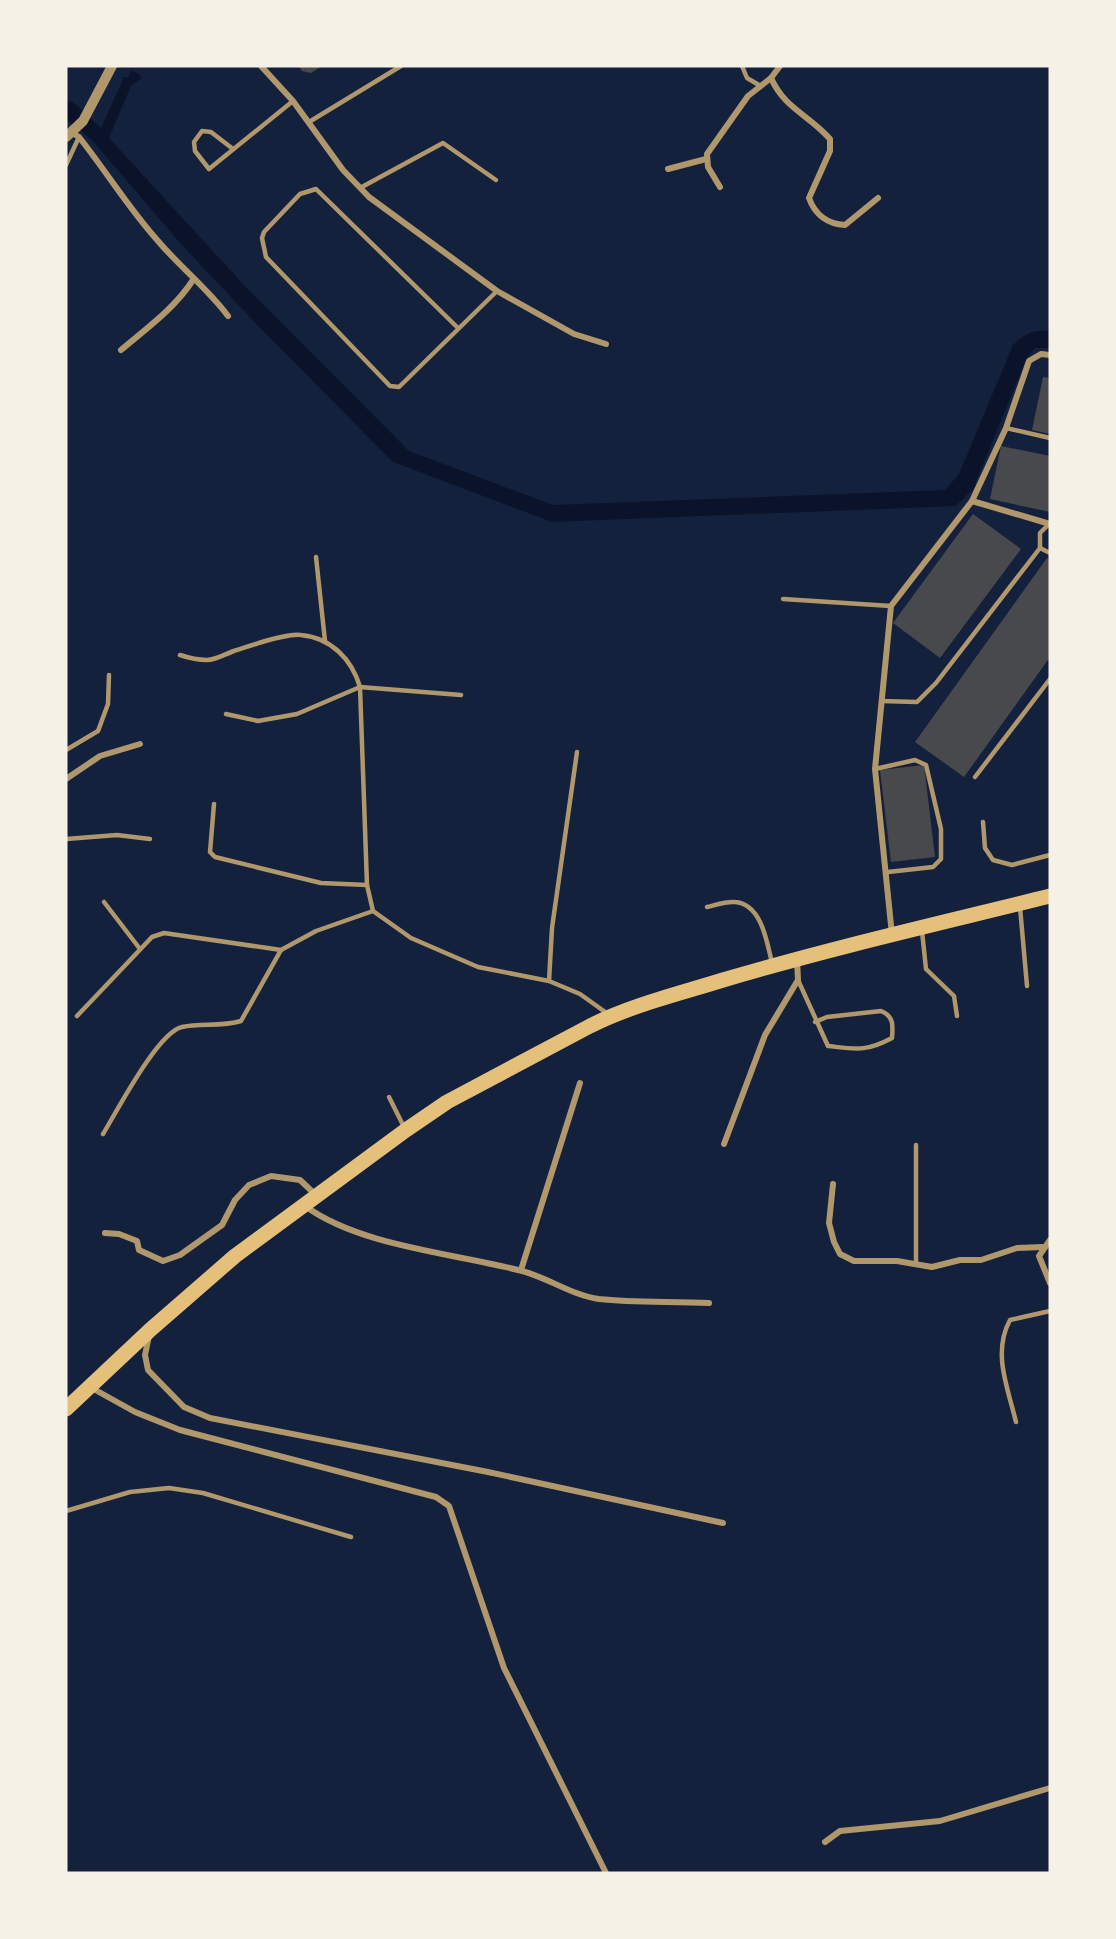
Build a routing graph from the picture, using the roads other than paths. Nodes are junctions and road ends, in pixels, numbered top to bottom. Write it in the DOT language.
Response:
graph roads {
  1 [pos="112,66"];
  2 [pos="261,66"];
  3 [pos="401,66"];
  4 [pos="742,66"];
  5 [pos="780,66"];
  6 [pos="771,78"];
  7 [pos="759,86"];
  8 [pos="293,101"];
  9 [pos="309,122"];
  10 [pos="72,135"];
  11 [pos="233,149"];
  12 [pos="706,159"];
  13 [pos="66,165"];
  14 [pos="668,169"];
  15 [pos="496,180"];
  16 [pos="720,187"];
  17 [pos="360,188"];
  18 [pos="878,198"];
  19 [pos="193,280"];
  20 [pos="497,291"];
  21 [pos="228,316"];
  22 [pos="458,328"];
  23 [pos="606,344"];
  24 [pos="122,350"];
  25 [pos="1050,356"];
  26 [pos="1006,428"];
  27 [pos="1050,438"];
  28 [pos="972,501"];
  29 [pos="1050,524"];
  30 [pos="1040,548"];
  31 [pos="1050,553"];
  32 [pos="316,557"];
  33 [pos="783,599"];
  34 [pos="891,606"];
  35 [pos="325,641"];
  36 [pos="180,655"];
  37 [pos="109,675"];
  38 [pos="1050,679"];
  39 [pos="360,687"];
  40 [pos="461,695"];
  41 [pos="881,701"];
  42 [pos="226,714"];
  43 [pos="140,744"];
  44 [pos="66,750"];
  45 [pos="577,752"];
  46 [pos="875,769"];
  47 [pos="975,777"];
  48 [pos="66,779"];
  49 [pos="214,804"];
  50 [pos="983,822"];
  51 [pos="66,839"];
  52 [pos="150,839"];
  53 [pos="1050,855"];
  54 [pos="888,872"];
  55 [pos="367,885"];
  56 [pos="1050,896"];
  57 [pos="104,902"];
  58 [pos="1020,904"];
  59 [pos="707,907"];
  60 [pos="373,911"];
  61 [pos="921,928"];
  62 [pos="892,936"];
  63 [pos="140,949"];
  64 [pos="281,950"];
  65 [pos="797,959"];
  66 [pos="773,965"];
  67 [pos="798,980"];
  68 [pos="549,981"];
  69 [pos="1027,986"];
  70 [pos="77,1016"];
  71 [pos="610,1016"];
  72 [pos="957,1016"];
  73 [pos="815,1022"];
  74 [pos="580,1083"];
  75 [pos="389,1097"];
  76 [pos="406,1130"];
  77 [pos="104,1134"];
  78 [pos="724,1144"];
  79 [pos="916,1145"];
  80 [pos="833,1184"];
  81 [pos="318,1197"];
  82 [pos="304,1206"];
  83 [pos="105,1233"];
  84 [pos="1050,1240"];
  85 [pos="1043,1247"];
  86 [pos="916,1264"];
  87 [pos="521,1270"];
  88 [pos="1050,1282"];
  89 [pos="709,1303"];
  90 [pos="1050,1311"];
  91 [pos="150,1330"];
  92 [pos="90,1387"];
  93 [pos="66,1410"];
  94 [pos="1016,1422"];
  95 [pos="66,1511"];
  96 [pos="723,1523"];
  97 [pos="351,1537"];
  98 [pos="1050,1788"];
  99 [pos="825,1842"];
  100 [pos="606,1873"];
  1 -- 10 [label="street"];
  2 -- 8 [label="street"];
  3 -- 9 [label="lane"];
  4 -- 7 [label="lane"];
  5 -- 6 [label="street"];
  6 -- 7 [label="street"];
  6 -- 18 [label="street"];
  7 -- 12 [label="street"];
  8 -- 9 [label="street"];
  8 -- 11 [label="lane"];
  9 -- 17 [label="street"];
  10 -- 13 [label="lane"];
  10 -- 19 [label="street"];
  11 -- 11 [label="lane"];
  12 -- 14 [label="street"];
  12 -- 16 [label="street"];
  15 -- 17 [label="lane"];
  17 -- 20 [label="street"];
  19 -- 21 [label="street"];
  19 -- 24 [label="street"];
  20 -- 22 [label="lane"];
  20 -- 23 [label="street"];
  22 -- 22 [label="lane"];
  25 -- 26 [label="street"];
  26 -- 27 [label="lane"];
  26 -- 28 [label="street"];
  28 -- 29 [label="street"];
  28 -- 34 [label="street"];
  29 -- 30 [label="lane"];
  30 -- 31 [label="lane"];
  30 -- 41 [label="lane"];
  32 -- 35 [label="lane"];
  33 -- 34 [label="lane"];
  34 -- 41 [label="street"];
  35 -- 36 [label="lane"];
  35 -- 39 [label="lane"];
  37 -- 44 [label="lane"];
  38 -- 47 [label="lane"];
  39 -- 40 [label="lane"];
  39 -- 42 [label="lane"];
  39 -- 55 [label="lane"];
  41 -- 46 [label="street"];
  43 -- 48 [label="street"];
  45 -- 68 [label="lane"];
  46 -- 54 [label="street"];
  46 -- 54 [label="lane"];
  49 -- 55 [label="lane"];
  50 -- 53 [label="lane"];
  51 -- 52 [label="lane"];
  54 -- 62 [label="street"];
  55 -- 60 [label="lane"];
  56 -- 58 [label="main road"];
  57 -- 63 [label="lane"];
  58 -- 61 [label="main road"];
  58 -- 69 [label="lane"];
  59 -- 66 [label="lane"];
  60 -- 64 [label="lane"];
  60 -- 68 [label="lane"];
  61 -- 62 [label="main road"];
  61 -- 72 [label="lane"];
  62 -- 65 [label="main road"];
  63 -- 64 [label="lane"];
  63 -- 70 [label="lane"];
  64 -- 77 [label="lane"];
  65 -- 66 [label="main road"];
  65 -- 67 [label="street"];
  66 -- 71 [label="main road"];
  67 -- 73 [label="lane"];
  67 -- 78 [label="street"];
  68 -- 71 [label="lane"];
  71 -- 76 [label="main road"];
  73 -- 73 [label="lane"];
  74 -- 87 [label="street"];
  75 -- 76 [label="lane"];
  76 -- 81 [label="main road"];
  79 -- 86 [label="lane"];
  80 -- 86 [label="street"];
  81 -- 82 [label="main road"];
  81 -- 83 [label="street"];
  82 -- 87 [label="street"];
  82 -- 91 [label="main road"];
  84 -- 85 [label="street"];
  85 -- 86 [label="street"];
  85 -- 88 [label="street"];
  87 -- 89 [label="street"];
  90 -- 94 [label="lane"];
  91 -- 92 [label="main road"];
  91 -- 96 [label="street"];
  92 -- 93 [label="main road"];
  92 -- 100 [label="street"];
  95 -- 97 [label="lane"];
  98 -- 99 [label="street"];
}
